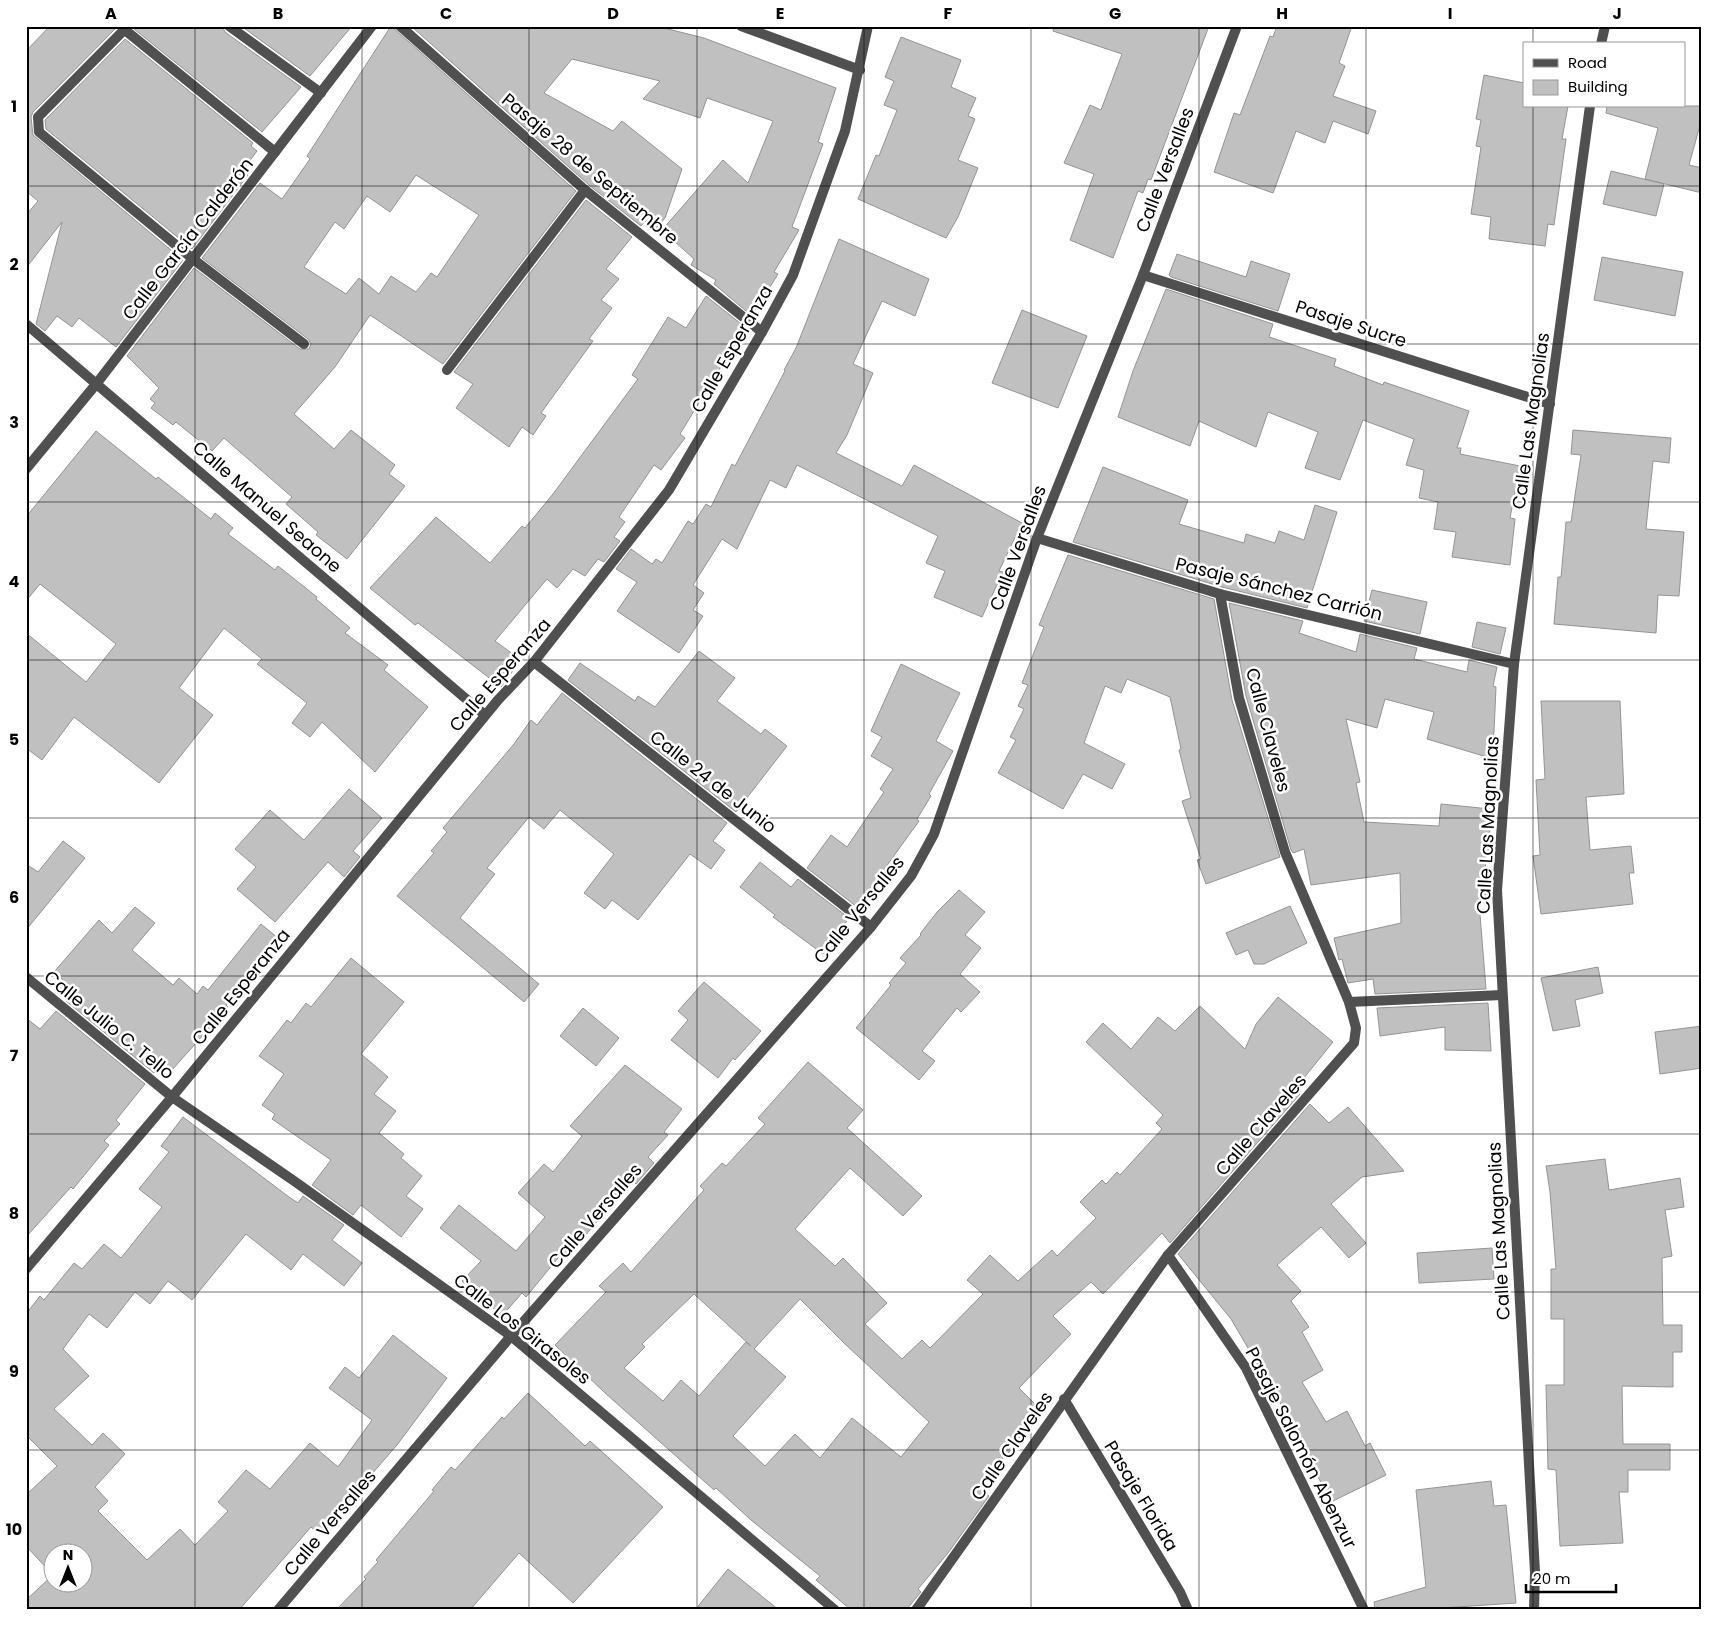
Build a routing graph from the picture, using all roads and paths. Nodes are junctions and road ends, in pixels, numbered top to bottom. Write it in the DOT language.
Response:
graph roads {
  1 [pos="229,26"];
  2 [pos="372,26"];
  3 [pos="400,26"];
  4 [pos="741,26"];
  5 [pos="868,26"];
  6 [pos="1237,26"];
  7 [pos="1604,26"];
  8 [pos="127,28"];
  9 [pos="1601,42"];
  10 [pos="860,70"];
  11 [pos="321,93"];
  12 [pos="1590,108"];
  13 [pos="275,152"];
  14 [pos="585,190"];
  15 [pos="193,259"];
  16 [pos="1143,275"];
  17 [pos="26,324"];
  18 [pos="762,332"];
  19 [pos="304,344"];
  20 [pos="447,370"];
  21 [pos="97,383"];
  22 [pos="1550,404"];
  23 [pos="26,469"];
  24 [pos="1037,538"];
  25 [pos="1220,594"];
  26 [pos="534,662"];
  27 [pos="1514,664"];
  28 [pos="485,715"];
  29 [pos="870,927"];
  30 [pos="26,977"];
  31 [pos="1502,995"];
  32 [pos="1349,1002"];
  33 [pos="172,1097"];
  34 [pos="1168,1256"];
  35 [pos="26,1269"];
  36 [pos="511,1336"];
  37 [pos="1064,1399"];
  38 [pos="278,1610"];
  39 [pos="835,1610"];
  40 [pos="916,1610"];
  41 [pos="1188,1610"];
  42 [pos="1364,1610"];
  43 [pos="1534,1610"];
  1 -- 11 [label="street"];
  2 -- 11 [label="street, Calle García Calderón"];
  3 -- 14 [label="street, Pasaje 28 de Septiembre"];
  4 -- 10 [label="street"];
  5 -- 10 [label="street, Calle Esperanza"];
  6 -- 16 [label="street, Calle Versalles"];
  7 -- 9 [label="street"];
  8 -- 13 [label="street"];
  8 -- 15 [label="street"];
  10 -- 18 [label="street, Calle Esperanza"];
  11 -- 13 [label="street, Calle García Calderón"];
  12 -- 22 [label="street, Calle Las Magnolias"];
  13 -- 15 [label="street, Calle García Calderón"];
  14 -- 18 [label="street, Pasaje 28 de Septiembre"];
  14 -- 20 [label="street"];
  15 -- 19 [label="street"];
  15 -- 21 [label="street, Calle García Calderón"];
  16 -- 22 [label="street, Pasaje Sucre"];
  16 -- 24 [label="street, Calle Versalles"];
  17 -- 21 [label="street, Calle Manuel Seaone"];
  18 -- 26 [label="street, Calle Esperanza"];
  21 -- 23 [label="street, Calle García Calderón"];
  21 -- 28 [label="street, Calle Manuel Seaone"];
  22 -- 27 [label="street, Calle Las Magnolias"];
  24 -- 25 [label="street, Pasaje Sánchez Carrión"];
  24 -- 29 [label="street, Calle Versalles"];
  25 -- 27 [label="street, Pasaje Sánchez Carrión"];
  25 -- 32 [label="street, Calle Claveles"];
  26 -- 28 [label="street, Calle Esperanza"];
  26 -- 29 [label="street, Calle 24 de Junio"];
  27 -- 31 [label="street, Calle Las Magnolias"];
  28 -- 33 [label="street, Calle Esperanza"];
  29 -- 36 [label="street, Calle Versalles"];
  30 -- 33 [label="street, Calle Julio C. Tello"];
  31 -- 32 [label="street"];
  31 -- 43 [label="street, Calle Las Magnolias"];
  32 -- 34 [label="street, Calle Claveles"];
  33 -- 35 [label="street, Calle Esperanza"];
  33 -- 36 [label="street, Calle Los Girasoles"];
  34 -- 37 [label="street, Calle Claveles"];
  34 -- 42 [label="street, Pasaje Salomón Abenzur"];
  36 -- 38 [label="street, Calle Versalles"];
  36 -- 39 [label="street, Calle Los Girasoles"];
  37 -- 40 [label="street, Calle Claveles"];
  37 -- 41 [label="street, Pasaje Florida"];
}
